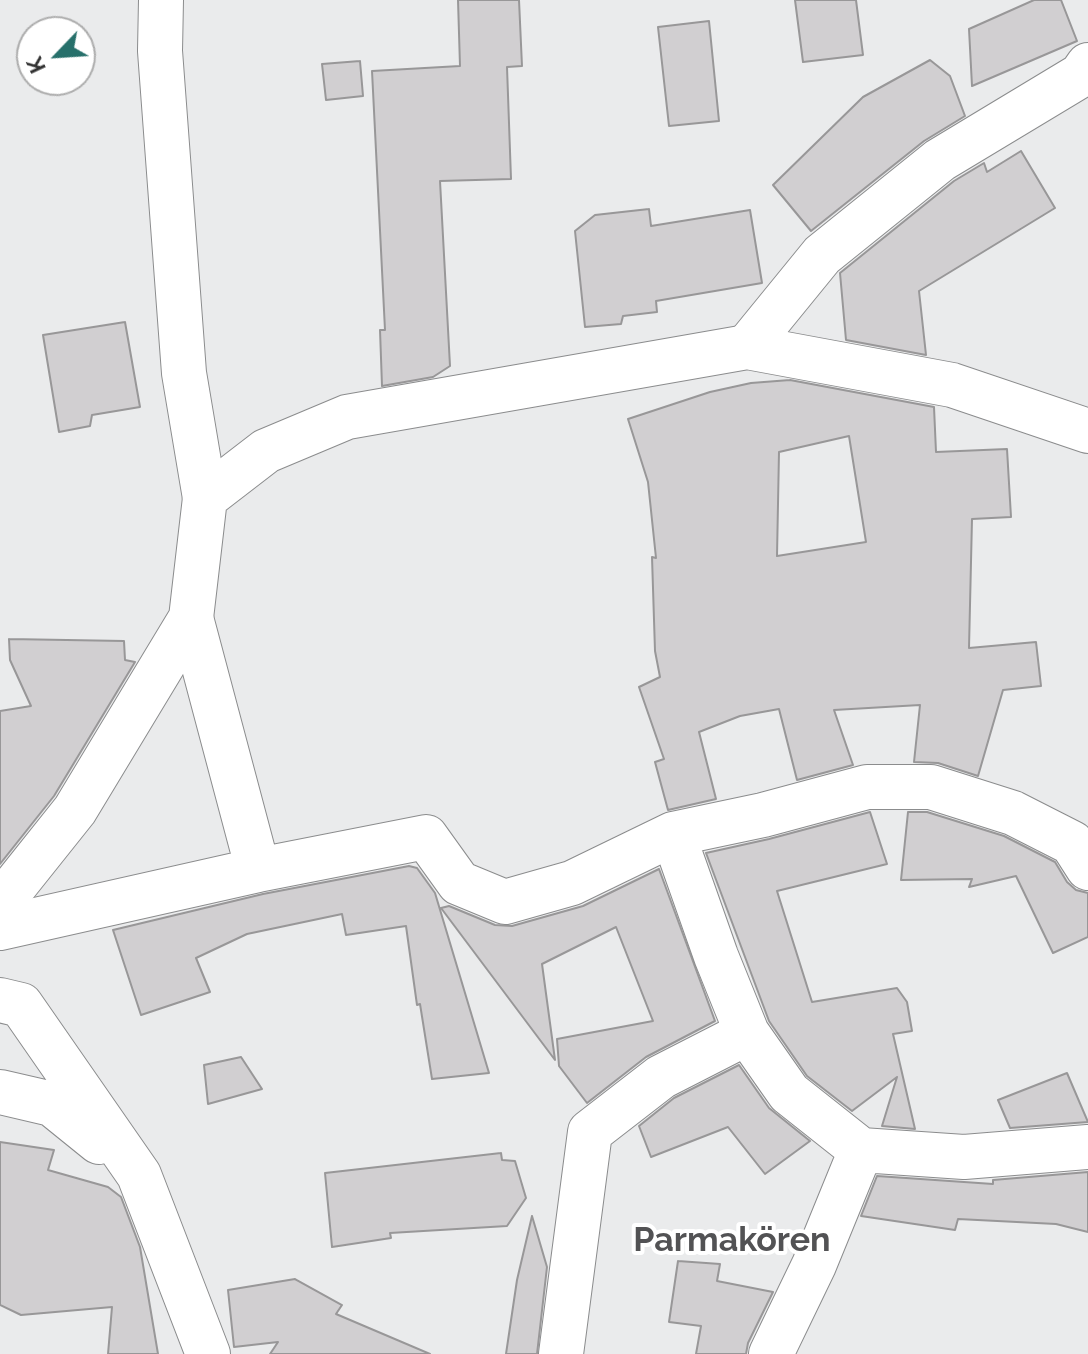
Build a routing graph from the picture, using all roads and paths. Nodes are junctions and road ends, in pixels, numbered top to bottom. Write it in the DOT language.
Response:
graph roads {
  1 [pos="161,0"];
  2 [pos="1088,65"];
  3 [pos="747,347"];
  4 [pos="1088,431"];
  5 [pos="205,498"];
  6 [pos="191,618"];
  7 [pos="673,834"];
  8 [pos="1088,868"];
  9 [pos="258,870"];
  10 [pos="0,904"];
  11 [pos="0,928"];
  12 [pos="0,1000"];
  13 [pos="747,1033"];
  14 [pos="0,1092"];
  15 [pos="1088,1147"];
  16 [pos="861,1150"];
  17 [pos="139,1175"];
  18 [pos="208,1354"];
  19 [pos="561,1354"];
  20 [pos="771,1354"];
  1 -- 5 [label="street"];
  2 -- 3 [label="street"];
  3 -- 4 [label="street"];
  3 -- 5 [label="street"];
  5 -- 6 [label="street"];
  6 -- 9 [label="street"];
  6 -- 10 [label="street"];
  7 -- 8 [label="street"];
  7 -- 9 [label="street"];
  7 -- 13 [label="street"];
  9 -- 11 [label="street"];
  12 -- 17 [label="street"];
  13 -- 16 [label="street"];
  13 -- 19 [label="street"];
  14 -- 17 [label="street"];
  15 -- 16 [label="street"];
  16 -- 20 [label="street"];
  17 -- 18 [label="street"];
}
